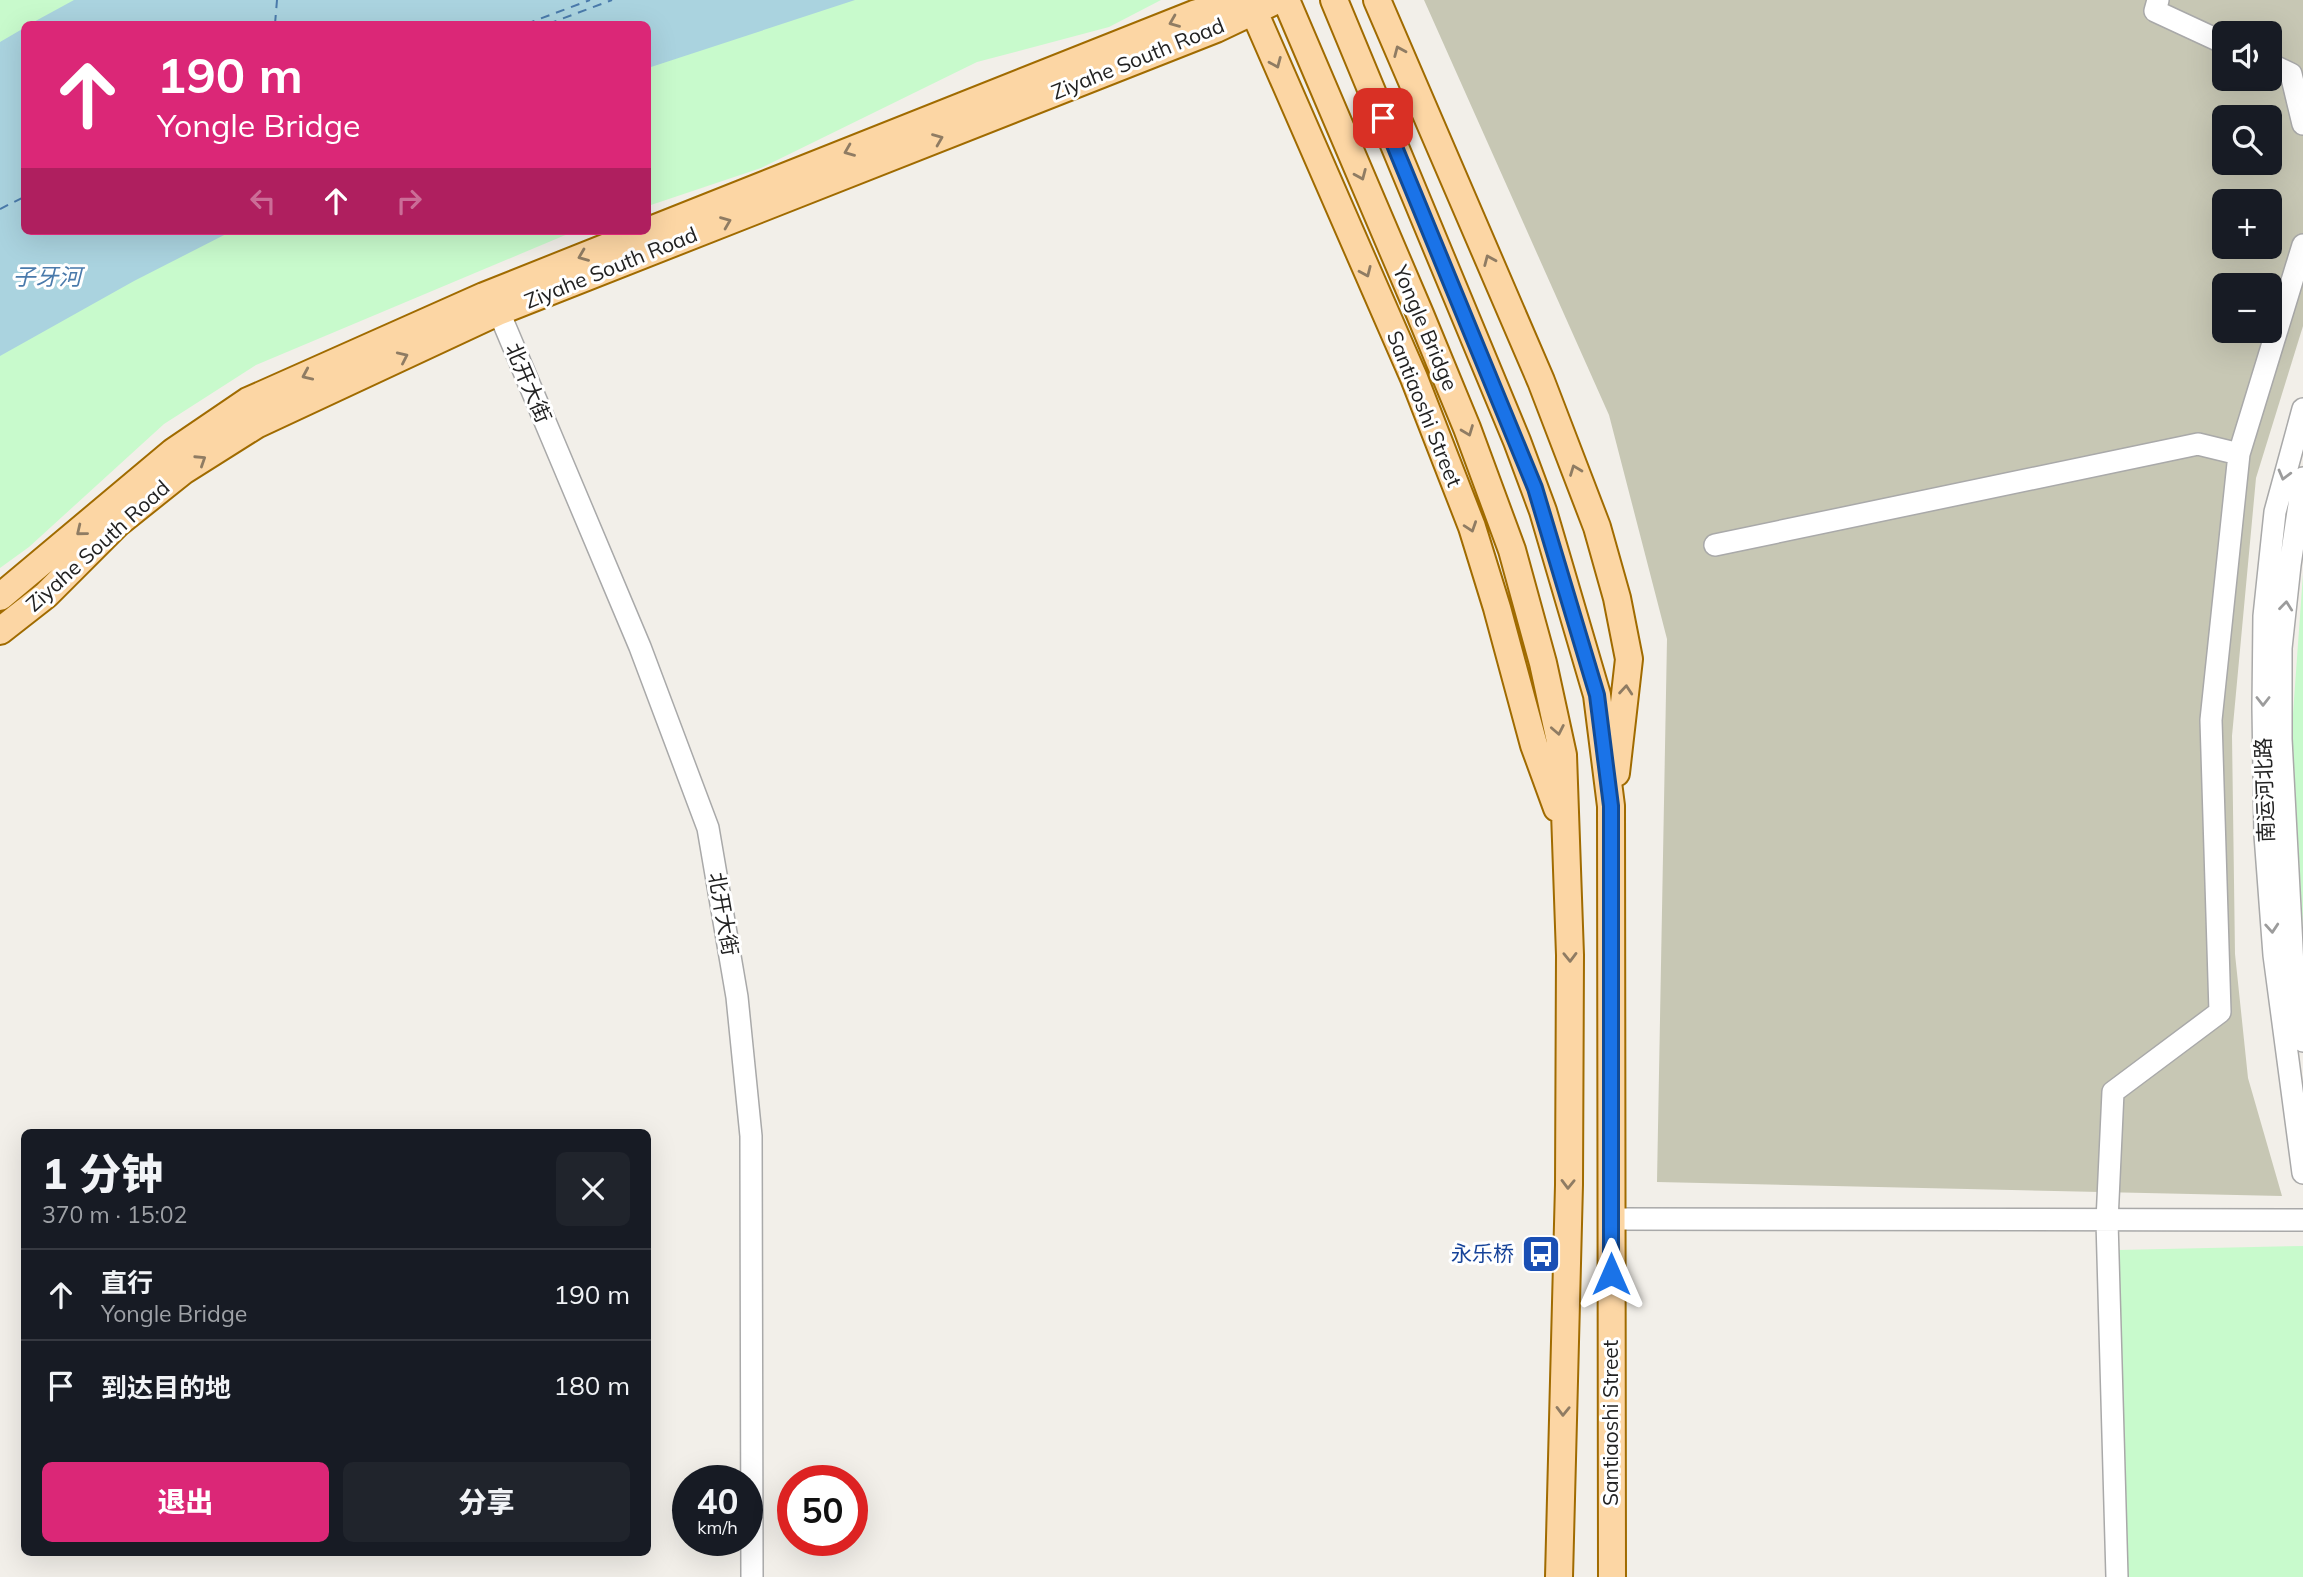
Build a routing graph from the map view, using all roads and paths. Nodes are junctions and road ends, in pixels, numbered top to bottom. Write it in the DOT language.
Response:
graph roads {
  1 [pos="1286,0"];
  2 [pos="1334,0"];
  3 [pos="1377,0"];
  4 [pos="2158,0"];
  5 [pos="1255,3"];
  6 [pos="2212,37"];
  7 [pos="2282,70"];
  8 [pos="2303,124"];
  9 [pos="651,229"];
  10 [pos="638,235"];
  11 [pos="2303,245"];
  12 [pos="494,303"];
  13 [pos="2303,410"];
  14 [pos="2239,454"];
  15 [pos="2303,478"];
  16 [pos="1715,545"];
  17 [pos="0,597"];
  18 [pos="0,631"];
  19 [pos="1587,658"];
  20 [pos="1543,663"];
  21 [pos="1611,806"];
  22 [pos="1566,831"];
  23 [pos="2303,1041"];
  24 [pos="2303,1173"];
  25 [pos="1610,1219"];
  26 [pos="2303,1220"];
  27 [pos="2107,1221"];
  28 [pos="752,1577"];
  29 [pos="1559,1577"];
  30 [pos="1612,1577"];
  31 [pos="2117,1577"];
  1 -- 20 [label="main road, Yongle Bridge, one-way"];
  2 -- 19 [label="main road, Yongle Bridge"];
  21 -- 3 [label="main road, Santiaoshi Street, one-way"];
  4 -- 6 [label="street"];
  5 -- 9 [label="main road, Ziyahe South Road, one-way"];
  12 -- 5 [label="main road, Ziyahe South Road, one-way"];
  5 -- 22 [label="main road, Santiaoshi Street, one-way"];
  7 -- 8 [label="street"];
  10 -- 12 [label="main road, Ziyahe South Road, one-way"];
  11 -- 14 [label="street"];
  12 -- 17 [label="main road, Ziyahe South Road, one-way"];
  18 -- 12 [label="main road, Ziyahe South Road, one-way"];
  12 -- 28 [label="street, 北开大街"];
  13 -- 24 [label="street, 南运河北路, one-way"];
  14 -- 16 [label="street"];
  14 -- 27 [label="street"];
  23 -- 15 [label="street, 南运河北路, one-way"];
  19 -- 21 [label="main road, Santiaoshi Street"];
  20 -- 22 [label="main road, Santiaoshi Street, one-way"];
  21 -- 25 [label="main road, Santiaoshi Street"];
  22 -- 29 [label="main road, Santiaoshi Street, one-way"];
  25 -- 27 [label="street"];
  25 -- 30 [label="main road, Santiaoshi Street"];
  26 -- 27 [label="street"];
  27 -- 31 [label="street"];
}
